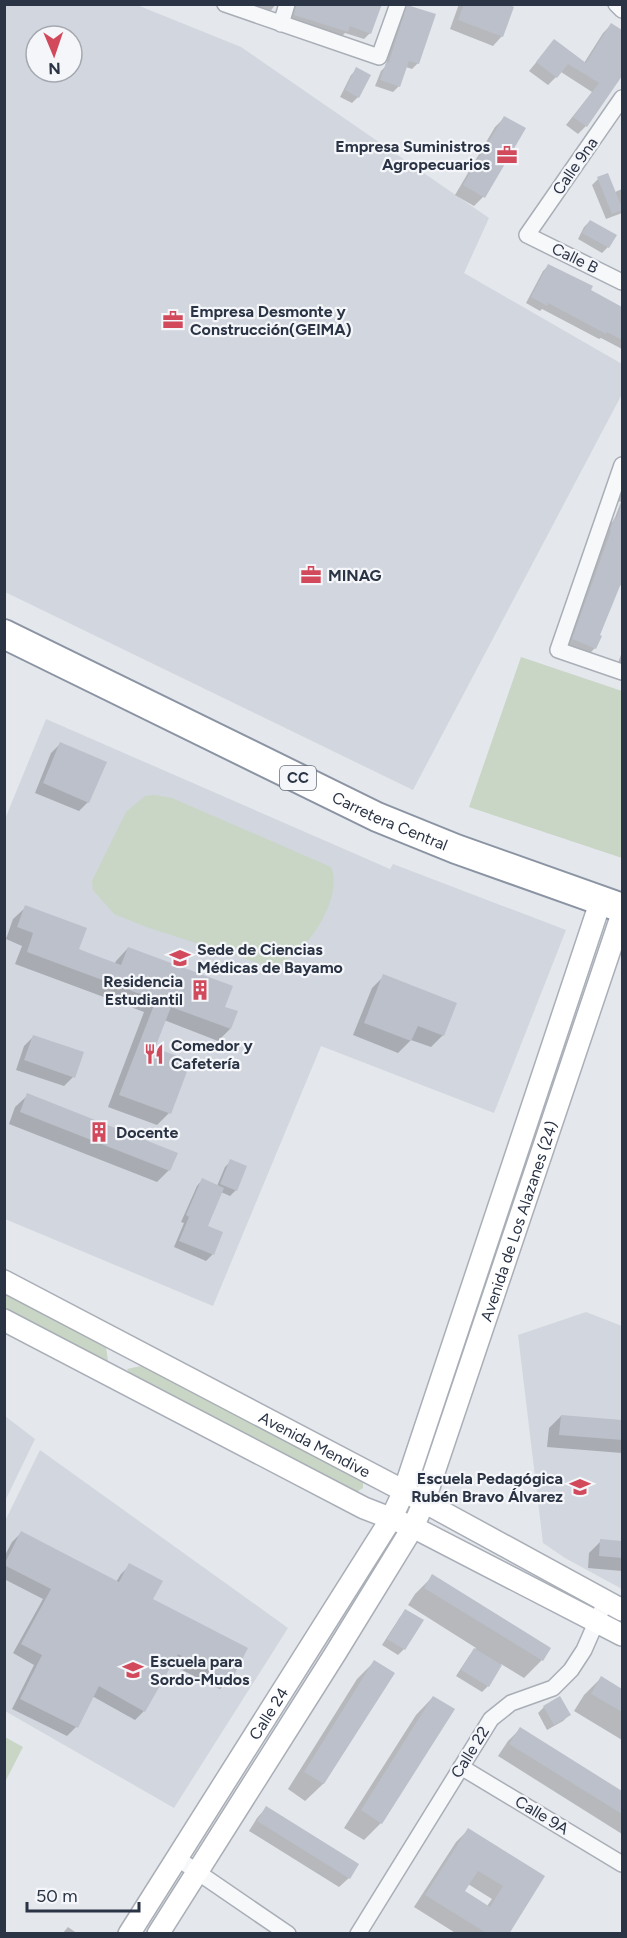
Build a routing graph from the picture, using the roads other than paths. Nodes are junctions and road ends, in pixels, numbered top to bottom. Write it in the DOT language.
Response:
graph roads {
  1 [pos="225,4"];
  2 [pos="286,4"];
  3 [pos="398,4"];
  4 [pos="616,4"];
  5 [pos="622,10"];
  6 [pos="281,24"];
  7 [pos="622,98"];
  8 [pos="527,235"];
  9 [pos="622,282"];
  10 [pos="622,465"];
  11 [pos="4,634"];
  12 [pos="4,656"];
  13 [pos="622,672"];
  14 [pos="614,915"];
  15 [pos="4,1281"];
  16 [pos="4,1320"];
  17 [pos="404,1491"];
  18 [pos="423,1502"];
  19 [pos="391,1519"];
  20 [pos="413,1527"];
  21 [pos="614,1605"];
  22 [pos="597,1623"];
  23 [pos="622,1635"];
  24 [pos="461,1767"];
  25 [pos="177,1858"];
  26 [pos="622,1864"];
  27 [pos="197,1872"];
  28 [pos="129,1934"];
  29 [pos="158,1934"];
  30 [pos="288,1934"];
  31 [pos="358,1934"];
  1 -- 6 [label="street"];
  2 -- 6 [label="street"];
  3 -- 6 [label="street"];
  4 -- 5 [label="street"];
  7 -- 8 [label="street, Calle 9na"];
  8 -- 9 [label="street, Calle B"];
  10 -- 13 [label="street"];
  11 -- 14 [label="highway, Carretera Central / CC"];
  12 -- 14 [label="highway, Carretera Central / CC"];
  14 -- 17 [label="street, Avenida de Los Alazanes (24)"];
  14 -- 18 [label="street, Avenida de Los Alazanes (24)"];
  15 -- 17 [label="street, Avenida Mendive"];
  16 -- 19 [label="street, Avenida Mendive"];
  17 -- 18 [label="street, Avenida Mendive"];
  17 -- 19 [label="street, Calle 24"];
  18 -- 20 [label="street, Avenida de Los Alazanes (24)"];
  18 -- 21 [label="street, Avenida Mendive"];
  19 -- 20 [label="street, Avenida Mendive"];
  19 -- 25 [label="street, Calle 24"];
  20 -- 22 [label="street, Avenida Mendive"];
  20 -- 27 [label="street, Calle 24"];
  21 -- 22 [label="street, Calle 22"];
  22 -- 23 [label="street, Avenida Mendive"];
  22 -- 24 [label="street, Calle 22"];
  24 -- 26 [label="street, Calle 9A"];
  24 -- 31 [label="street, Calle 22"];
  25 -- 27 [label="street"];
  25 -- 28 [label="street, Calle 24"];
  27 -- 29 [label="street, Calle 24"];
  27 -- 30 [label="street"];
}
